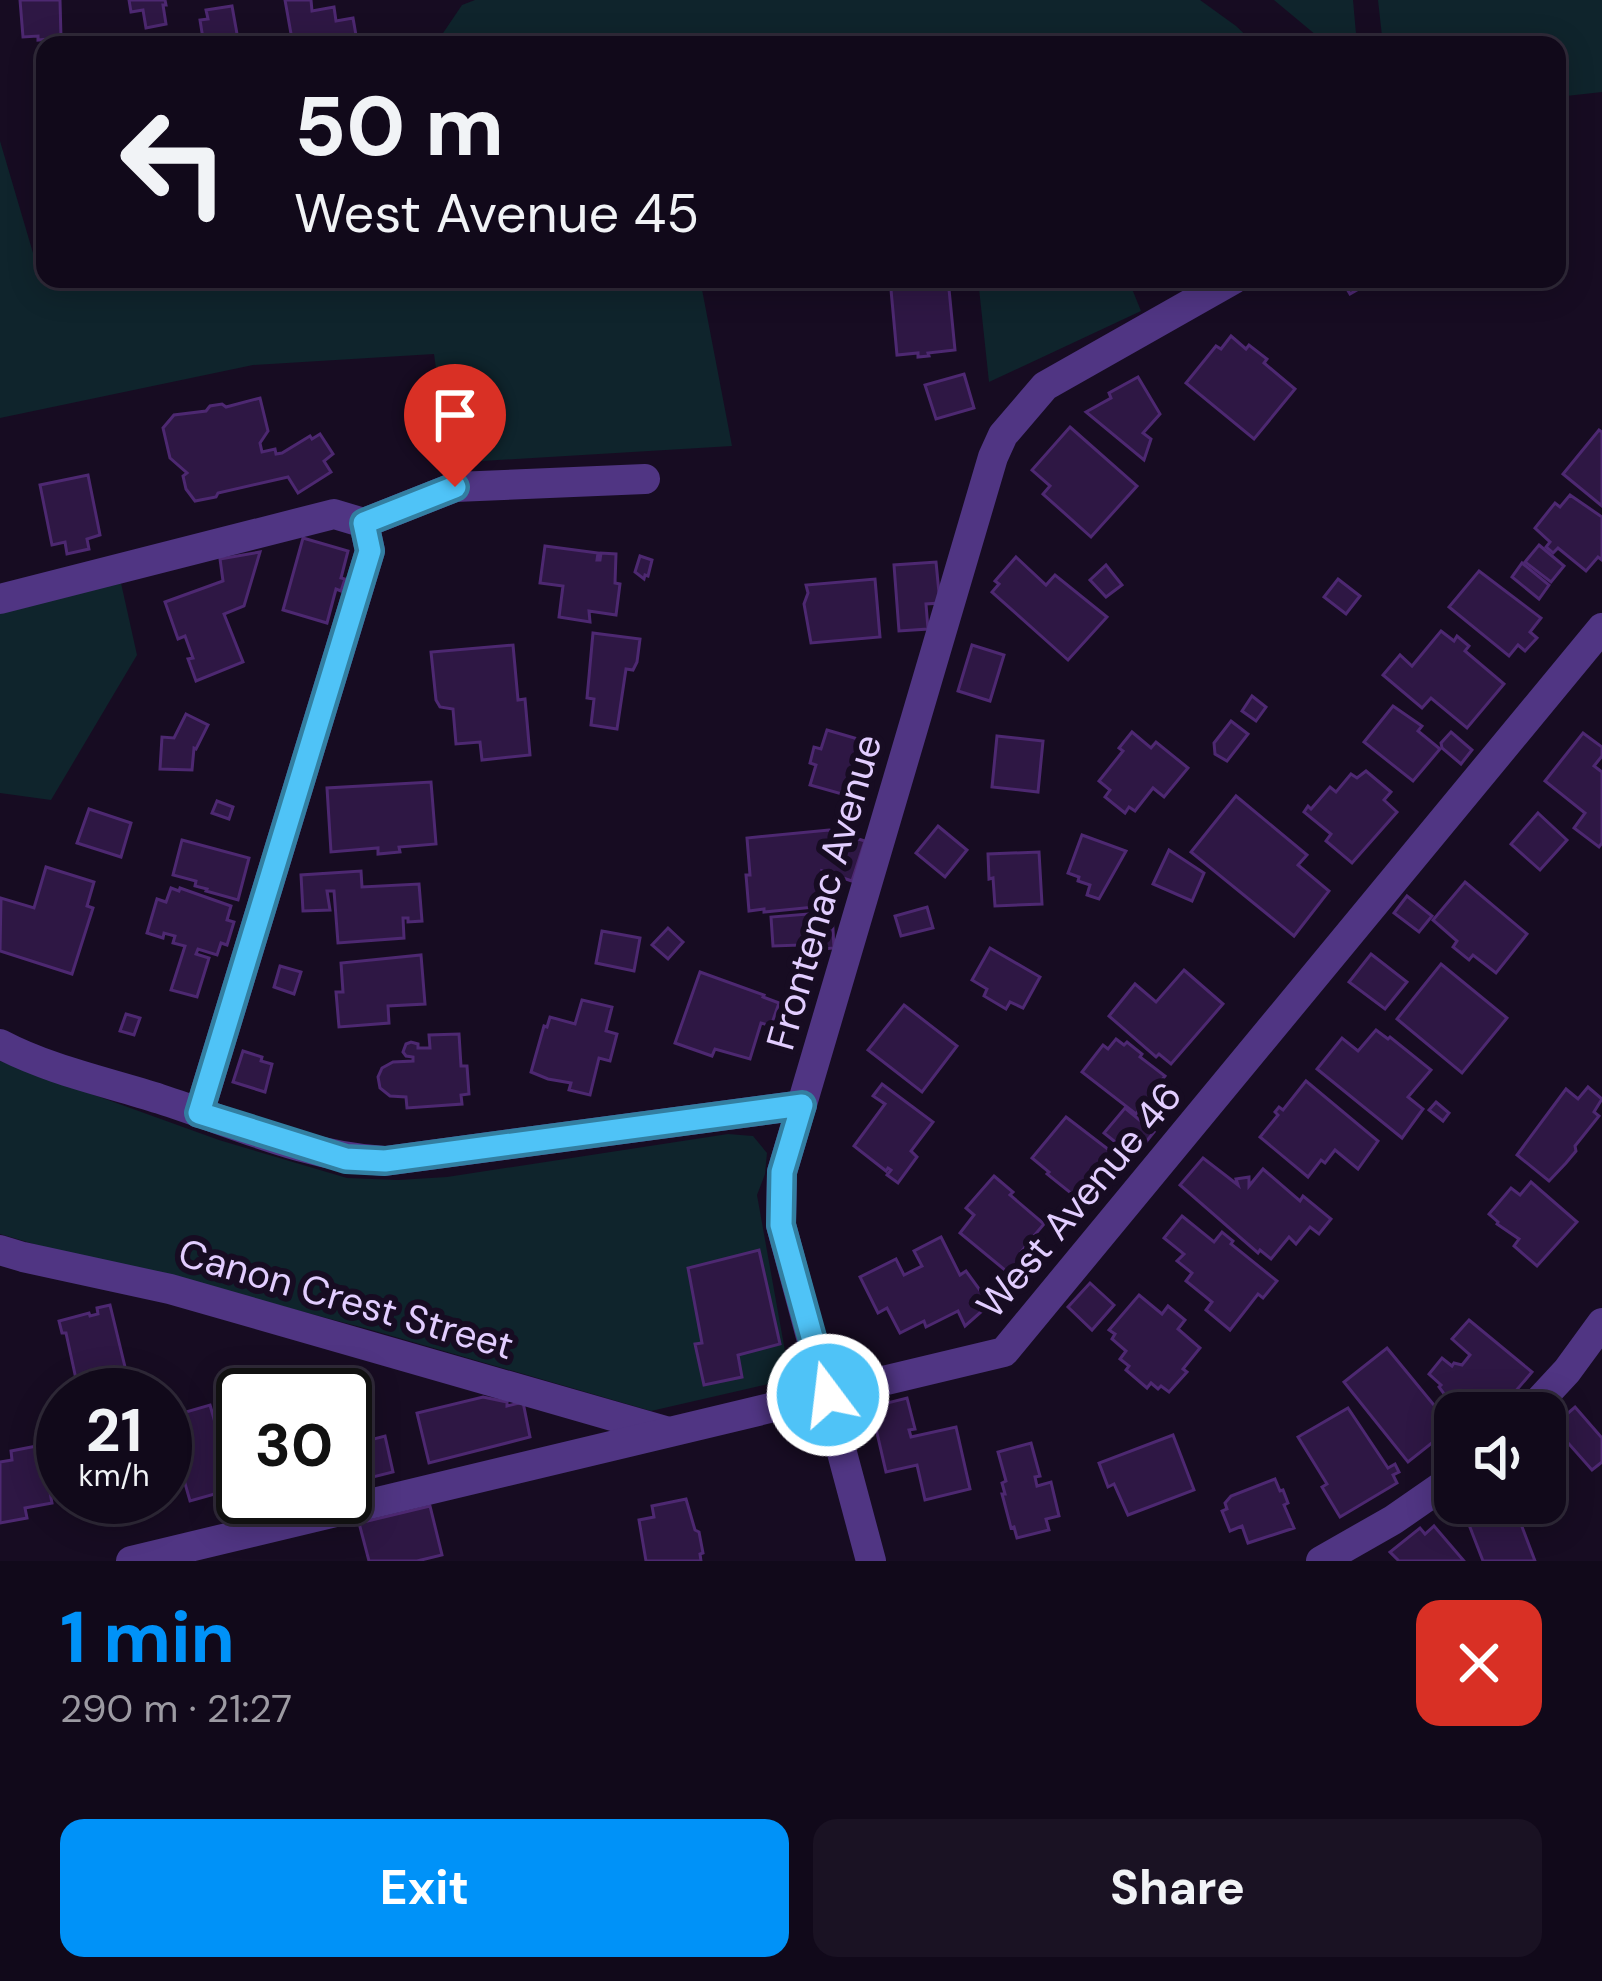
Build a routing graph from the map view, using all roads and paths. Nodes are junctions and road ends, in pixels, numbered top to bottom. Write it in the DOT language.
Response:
graph roads {
  1 [pos="1218,288"];
  2 [pos="645,479"];
  3 [pos="364,523"];
  4 [pos="0,599"];
  5 [pos="1602,628"];
  6 [pos="0,1044"];
  7 [pos="802,1105"];
  8 [pos="199,1113"];
  9 [pos="0,1250"];
  10 [pos="1602,1323"];
  11 [pos="1548,1392"];
  12 [pos="828,1395"];
  13 [pos="668,1432"];
  14 [pos="1434,1492"];
  15 [pos="1323,1558"];
  16 [pos="131,1561"];
  17 [pos="872,1561"];
  1 -- 7 [label="street, Frontenac Avenue"];
  2 -- 3 [label="street"];
  3 -- 4 [label="street"];
  3 -- 8 [label="street"];
  5 -- 12 [label="street, West Avenue 46"];
  6 -- 8 [label="street"];
  7 -- 8 [label="street"];
  7 -- 12 [label="street, Frontenac Avenue"];
  9 -- 13 [label="street, Canon Crest Street"];
  10 -- 11 [label="street"];
  12 -- 13 [label="street, West Avenue 46"];
  12 -- 17 [label="street, Frontenac Avenue"];
  13 -- 16 [label="street, West Avenue 46"];
  14 -- 15 [label="street"];
}
